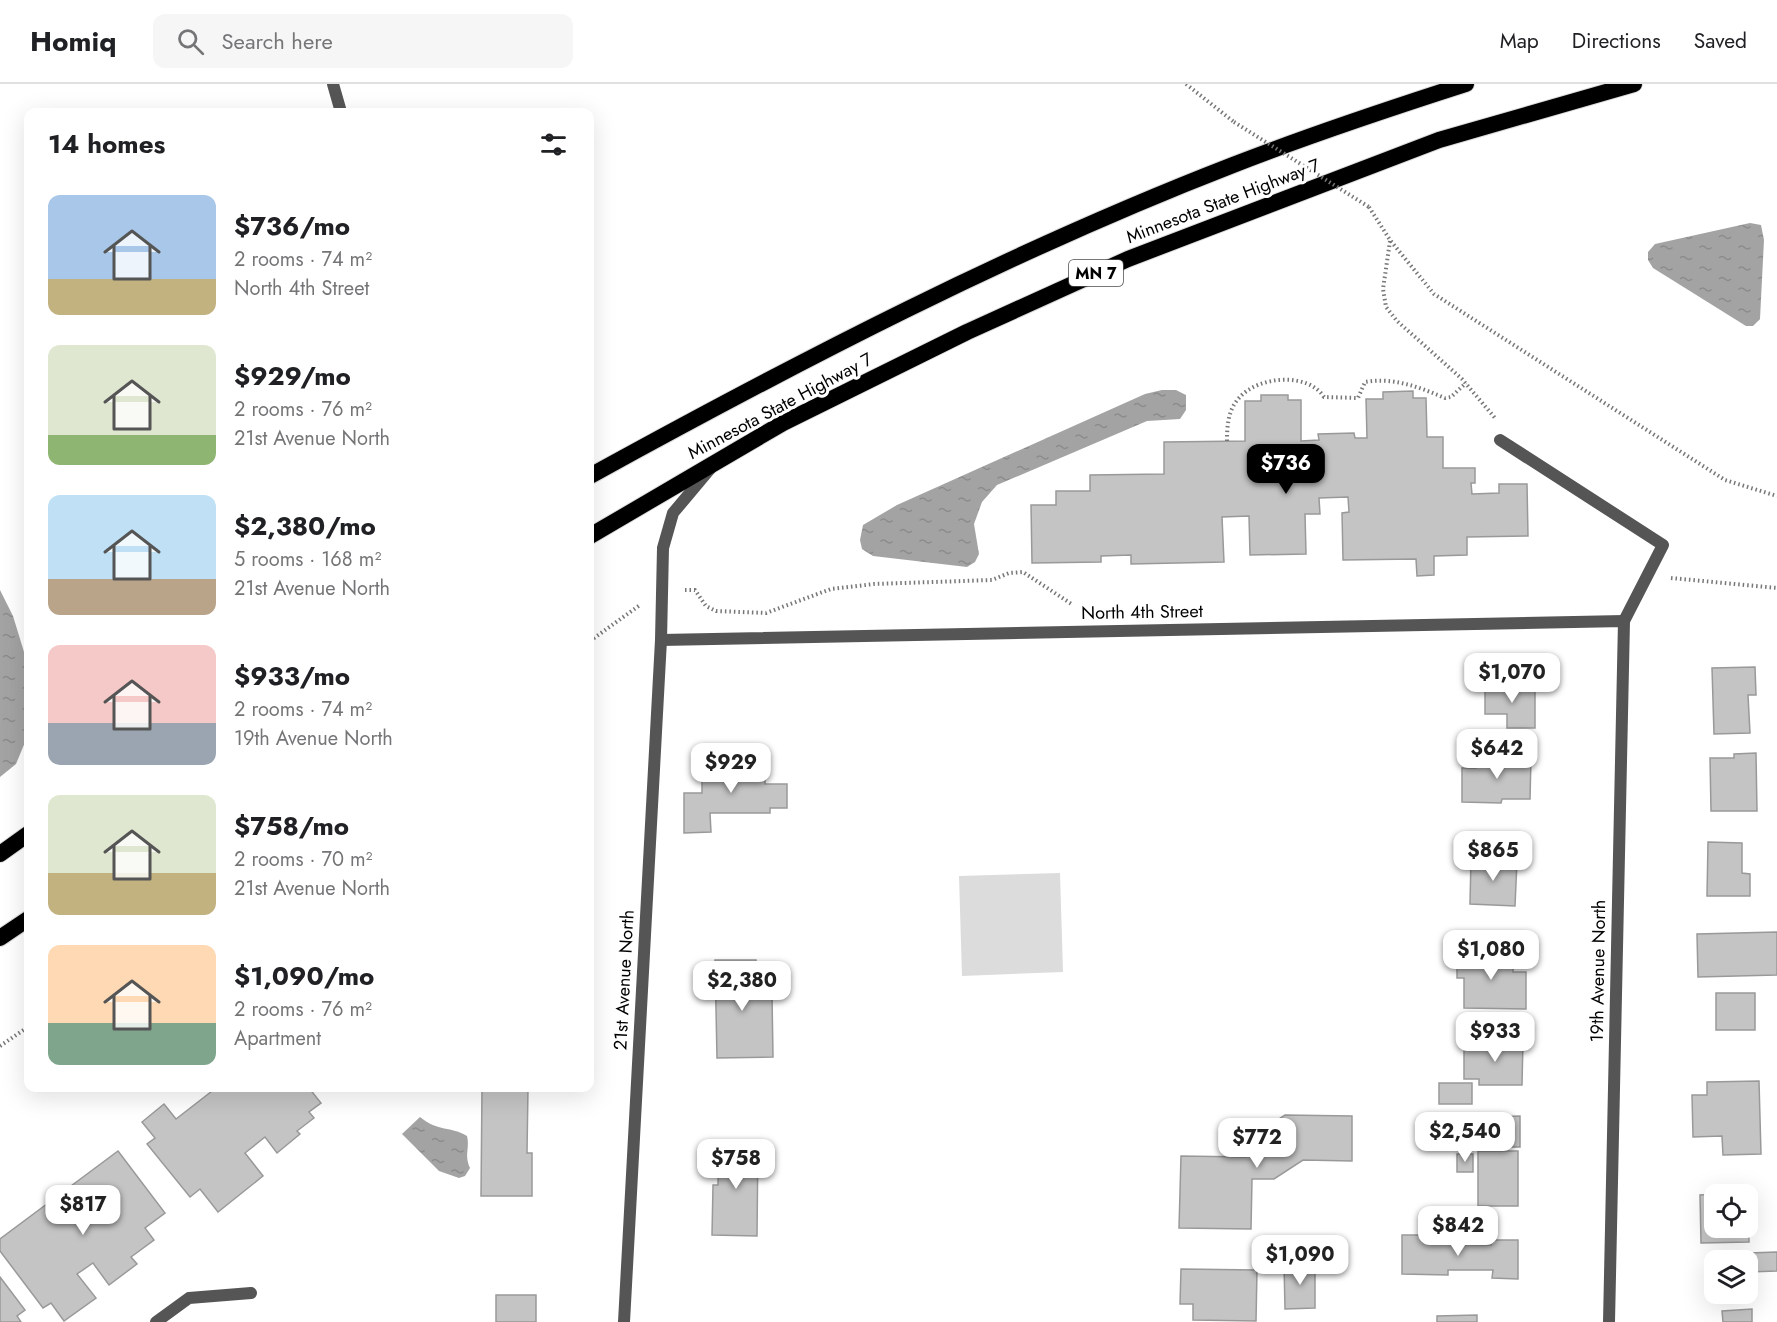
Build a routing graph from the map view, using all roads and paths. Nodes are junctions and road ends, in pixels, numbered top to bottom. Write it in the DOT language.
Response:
graph roads {
  1 [pos="333,84"];
  2 [pos="1186,84"];
  3 [pos="1466,84"];
  4 [pos="1634,84"];
  5 [pos="340,108"];
  6 [pos="1390,240"];
  7 [pos="1466,383"];
  8 [pos="1500,440"];
  9 [pos="1227,441"];
  10 [pos="718,461"];
  11 [pos="594,474"];
  12 [pos="1777,495"];
  13 [pos="594,534"];
  14 [pos="1646,577"];
  15 [pos="1777,588"];
  16 [pos="695,590"];
  17 [pos="1073,605"];
  18 [pos="1623,621"];
  19 [pos="661,640"];
  20 [pos="24,837"];
  21 [pos="0,854"];
  22 [pos="24,921"];
  23 [pos="0,938"];
  24 [pos="24,1030"];
  25 [pos="0,1046"];
  26 [pos="251,1293"];
  27 [pos="156,1322"];
  28 [pos="624,1322"];
  29 [pos="1608,1322"];
  1 -- 5 [label="street"];
  2 -- 6 [label="path, bridge"];
  3 -- 11 [label="highway, Minnesota State Highway 7 / MN 7"];
  4 -- 10 [label="highway, Minnesota State Highway 7 / MN 7"];
  6 -- 7 [label="path"];
  6 -- 12 [label="path"];
  7 -- 8 [label="path"];
  7 -- 9 [label="path"];
  8 -- 14 [label="street"];
  10 -- 13 [label="highway, Minnesota State Highway 7 / MN 7"];
  10 -- 19 [label="street, 21st Avenue North"];
  14 -- 15 [label="path"];
  14 -- 18 [label="street"];
  16 -- 17 [label="path"];
  18 -- 19 [label="street, North 4th Street"];
  18 -- 29 [label="street, 19th Avenue North"];
  19 -- 28 [label="street, 21st Avenue North"];
  20 -- 21 [label="highway"];
  22 -- 23 [label="highway"];
  24 -- 25 [label="path"];
  26 -- 27 [label="street"];
}
